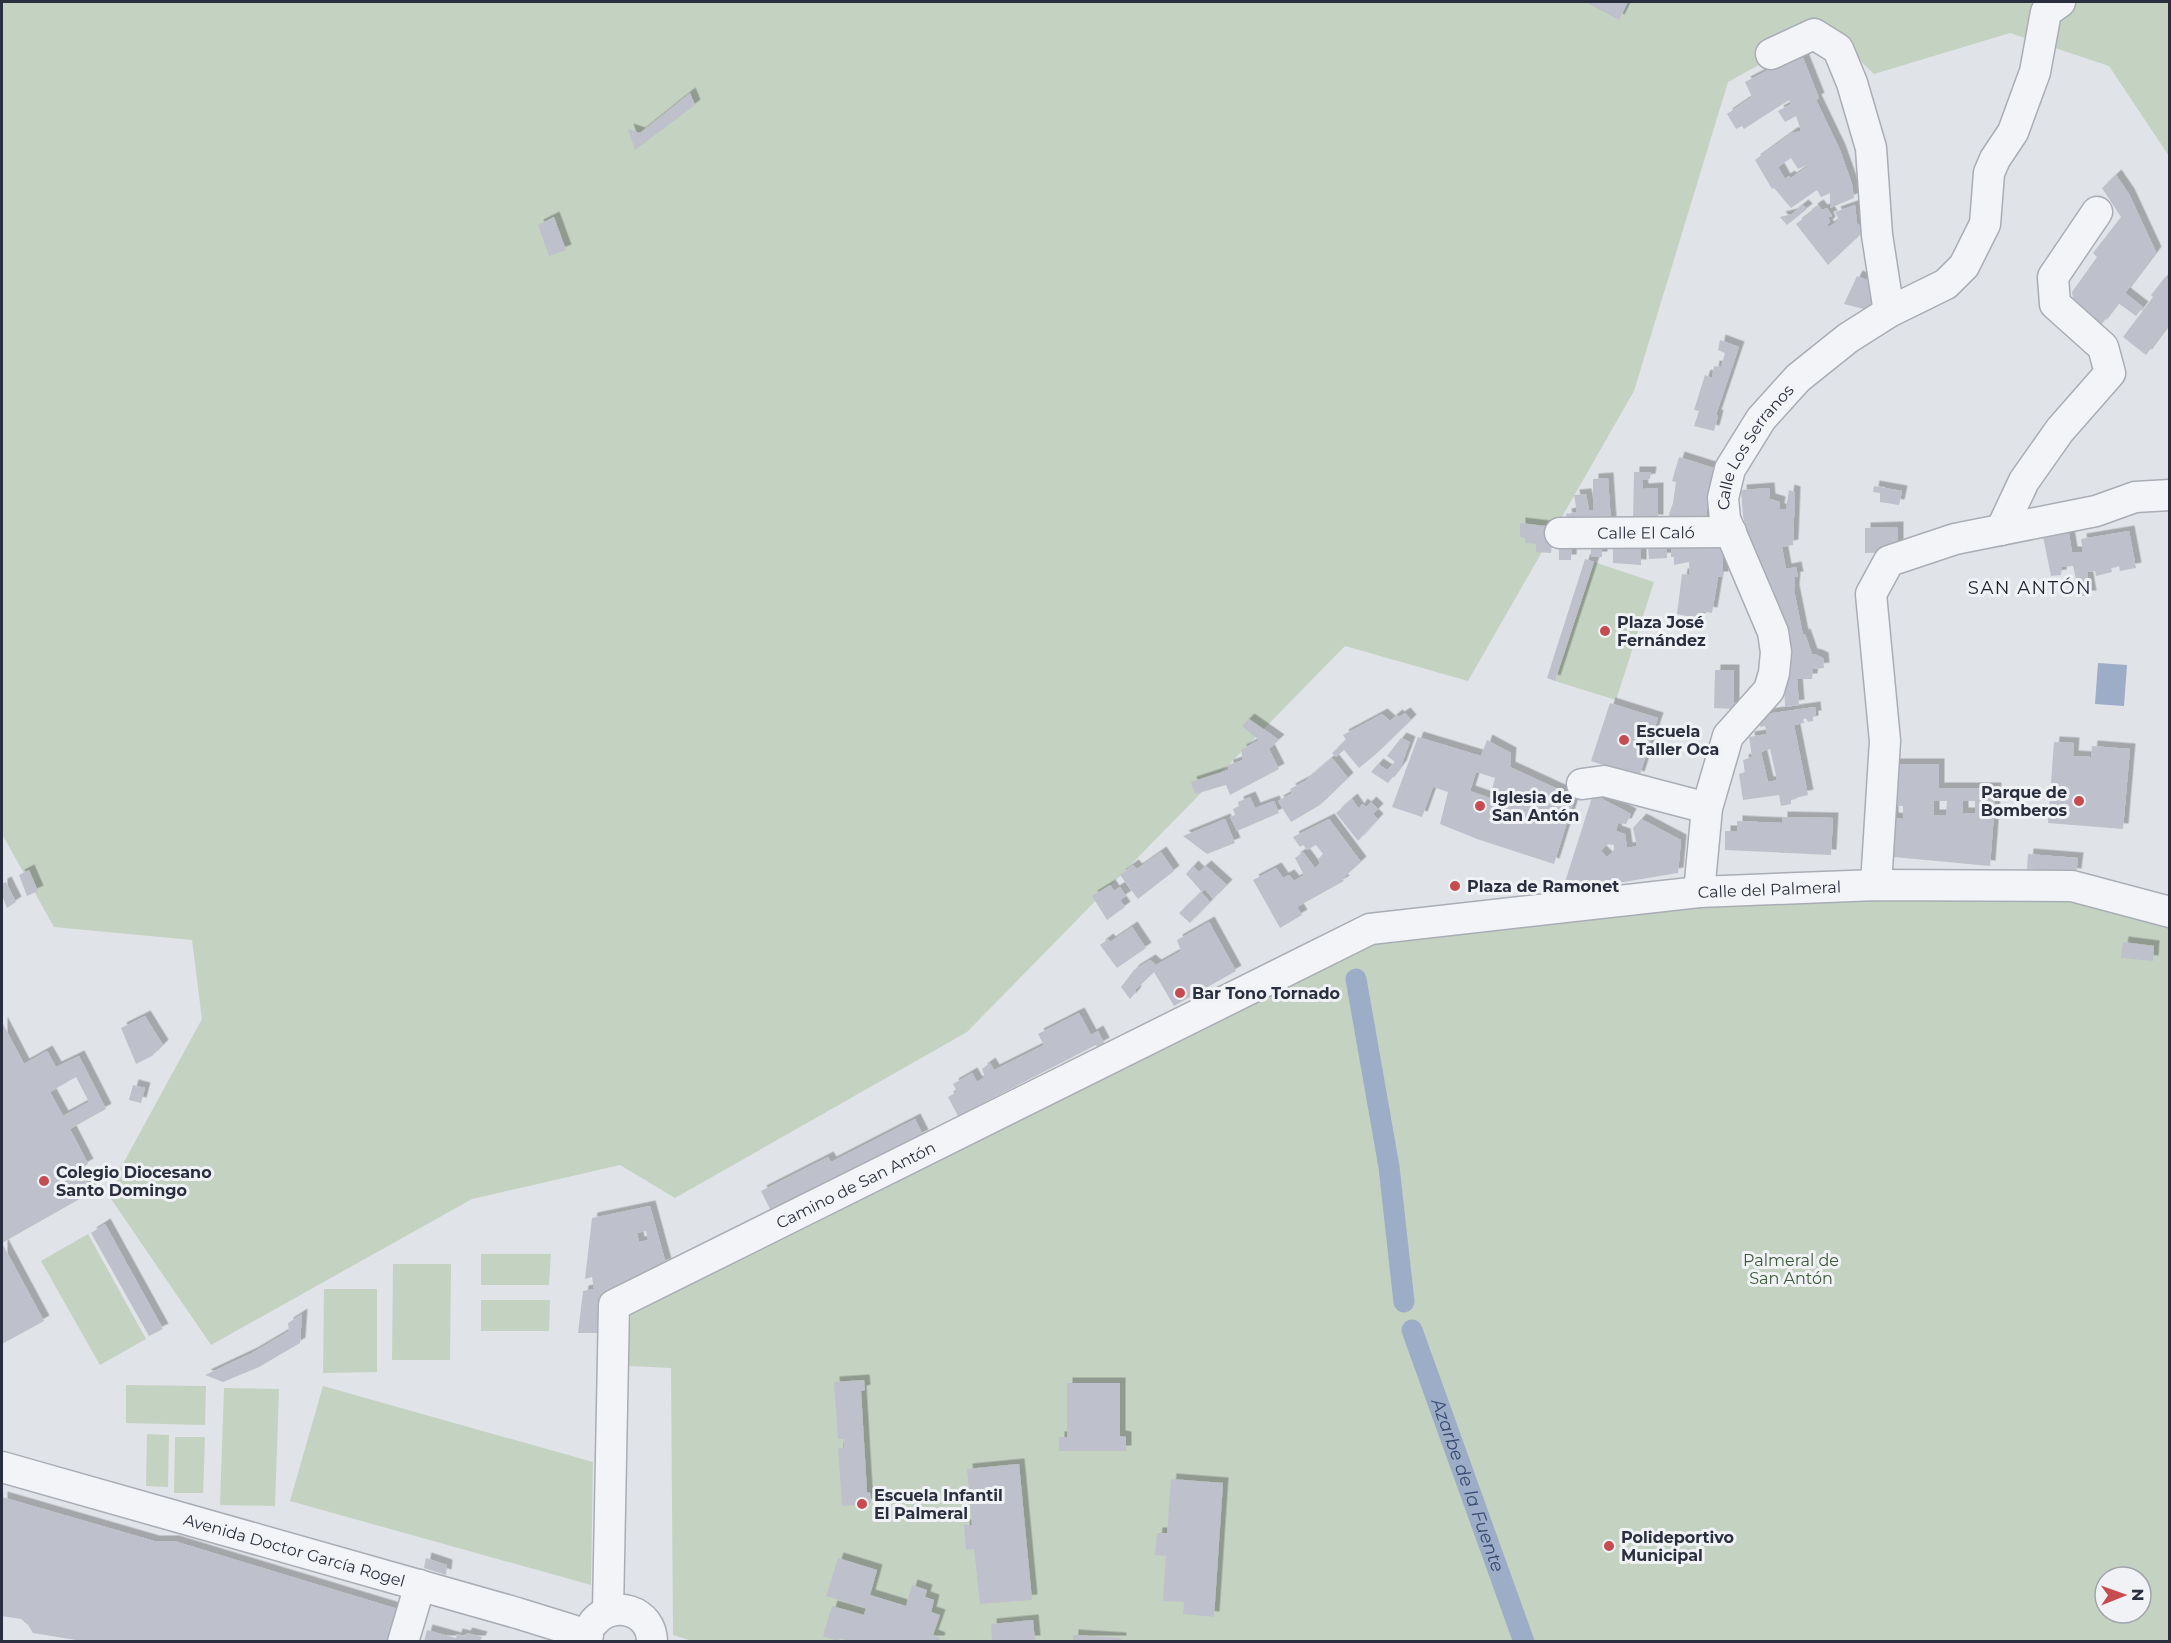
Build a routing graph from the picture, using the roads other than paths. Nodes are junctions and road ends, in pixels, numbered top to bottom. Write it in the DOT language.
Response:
graph roads {
  1 [pos="2060,2"];
  2 [pos="1771,54"];
  3 [pos="2097,212"];
  4 [pos="1889,312"];
  5 [pos="2169,495"];
  6 [pos="2001,530"];
  7 [pos="1731,532"];
  8 [pos="1560,533"];
  9 [pos="1582,784"];
  10 [pos="1707,807"];
  11 [pos="1876,885"];
  12 [pos="1699,892"];
  13 [pos="2169,912"];
  14 [pos="1370,929"];
  15 [pos="2,1467"];
  16 [pos="420,1585"];
  17 [pos="608,1611"];
  18 [pos="588,1638"];
  19 [pos="403,1641"];
  20 [pos="652,1641"];
  1 -- 4 [label="street, Calle Los Serranos"];
  2 -- 4 [label="street"];
  3 -- 6 [label="street"];
  4 -- 7 [label="street, Calle Los Serranos"];
  5 -- 6 [label="street"];
  6 -- 11 [label="street"];
  7 -- 8 [label="street, Calle El Caló"];
  7 -- 10 [label="street, Calle Los Serranos"];
  9 -- 10 [label="street"];
  10 -- 12 [label="street, Calle Los Serranos"];
  11 -- 12 [label="street, Calle del Palmeral"];
  11 -- 13 [label="street, Calle del Palmeral"];
  12 -- 14 [label="street, Calle del Palmeral"];
  14 -- 17 [label="street, Camino de San Antón"];
  15 -- 16 [label="street, Avenida Doctor García Rogel"];
  16 -- 18 [label="street, Avenida Doctor García Rogel"];
  16 -- 19 [label="street"];
  17 -- 18 [label="street"];
  17 -- 20 [label="street"];
}
